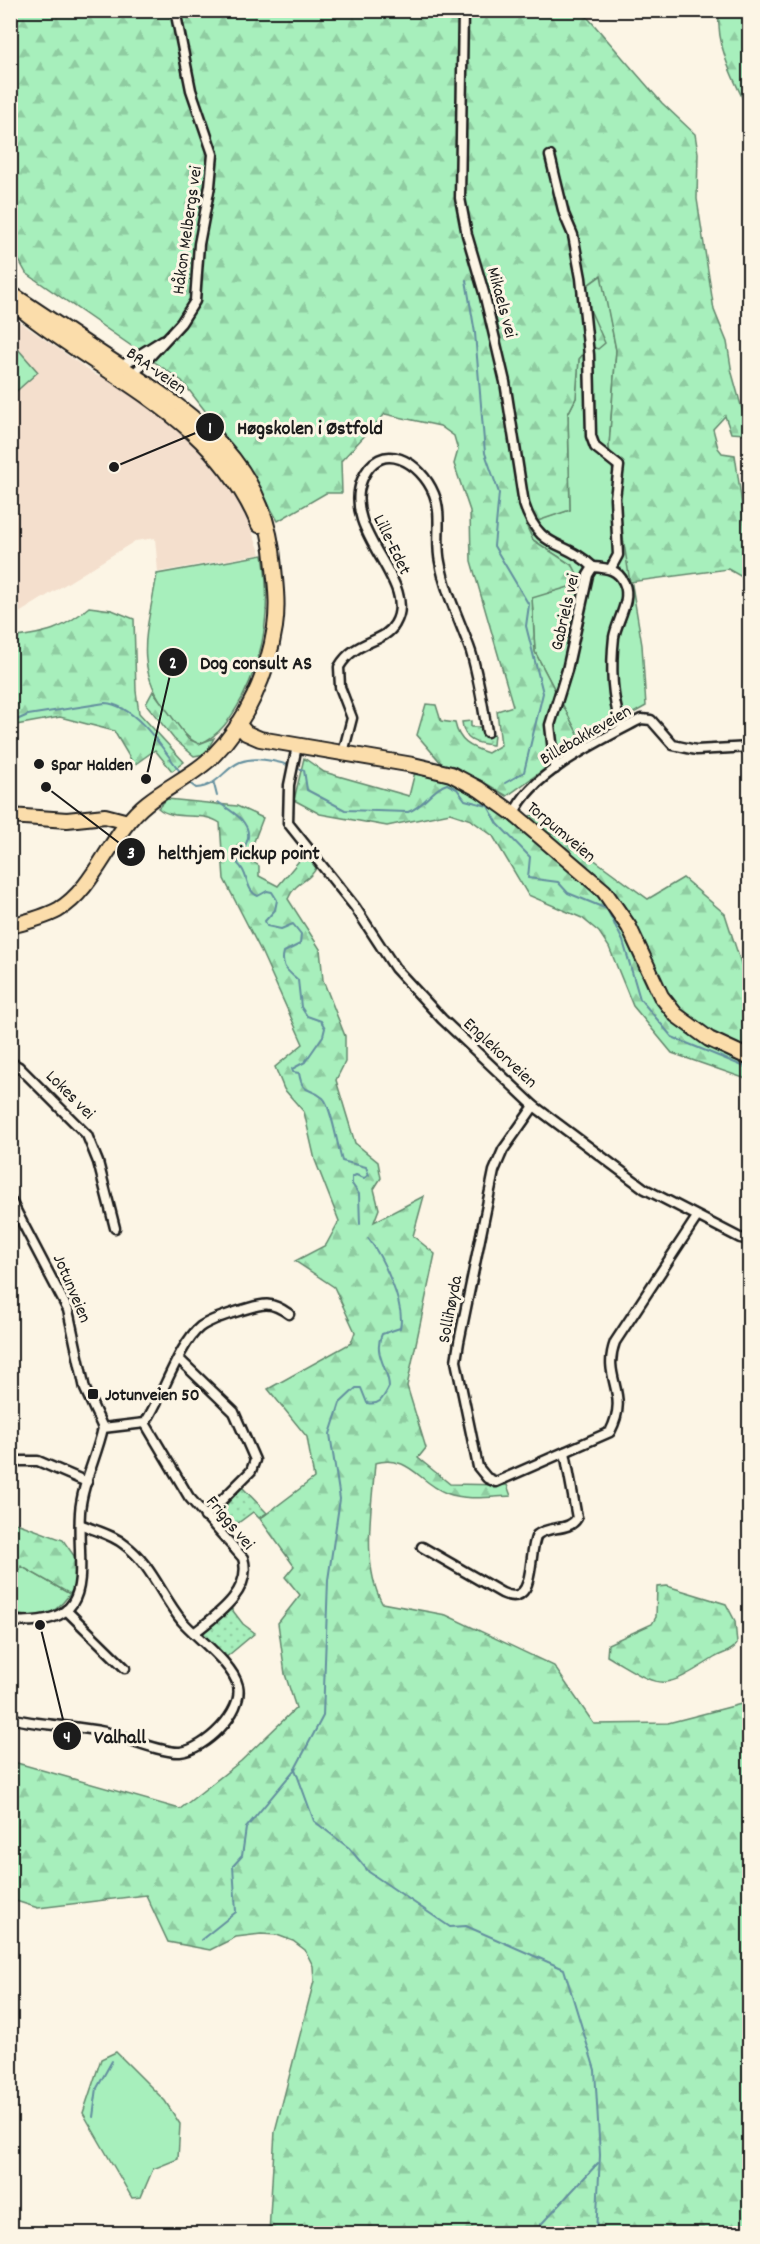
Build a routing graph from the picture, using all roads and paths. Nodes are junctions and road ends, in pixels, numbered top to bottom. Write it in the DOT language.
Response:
graph roads {
  1 [pos="175,10"];
  2 [pos="464,10"];
  3 [pos="550,156"];
  4 [pos="10,293"];
  5 [pos="10,301"];
  6 [pos="164,339"];
  7 [pos="126,374"];
  8 [pos="593,567"];
  9 [pos="611,568"];
  10 [pos="620,722"];
  11 [pos="238,724"];
  12 [pos="487,732"];
  13 [pos="750,747"];
  14 [pos="296,752"];
  15 [pos="343,753"];
  16 [pos="555,769"];
  17 [pos="514,814"];
  18 [pos="10,816"];
  19 [pos="128,822"];
  20 [pos="10,926"];
  21 [pos="750,1058"];
  22 [pos="10,1062"];
  23 [pos="534,1106"];
  24 [pos="10,1199"];
  25 [pos="697,1216"];
  26 [pos="115,1228"];
  27 [pos="750,1240"];
  28 [pos="290,1314"];
  29 [pos="179,1359"];
  30 [pos="145,1423"];
  31 [pos="104,1428"];
  32 [pos="565,1452"];
  33 [pos="10,1461"];
  34 [pos="87,1482"];
  35 [pos="205,1517"];
  36 [pos="80,1524"];
  37 [pos="422,1547"];
  38 [pos="66,1610"];
  39 [pos="10,1622"];
  40 [pos="194,1633"];
  41 [pos="125,1668"];
  42 [pos="10,1718"];
  1 -- 6 [label="street, Håkon Melbergs vei"];
  2 -- 8 [label="street, Mikaels vei"];
  3 -- 9 [label="street"];
  4 -- 7 [label="main road, BRA-veien"];
  5 -- 7 [label="main road, BRA-veien"];
  6 -- 7 [label="street"];
  6 -- 7 [label="street"];
  7 -- 11 [label="main road, BRA-veien"];
  8 -- 9 [label="street, Gabriels vei"];
  8 -- 16 [label="street, Gabriels vei"];
  9 -- 10 [label="street"];
  11 -- 14 [label="main road, Torpumveien"];
  11 -- 19 [label="main road, BRA-veien"];
  12 -- 15 [label="street, Lille-Edet"];
  13 -- 16 [label="street, Billebakkeveien"];
  14 -- 15 [label="main road, Torpumveien"];
  14 -- 23 [label="street, Englekorveien"];
  15 -- 17 [label="main road, Torpumveien"];
  16 -- 17 [label="street, Billebakkeveien"];
  17 -- 21 [label="main road, Torpumveien"];
  18 -- 19 [label="main road"];
  19 -- 20 [label="main road, BRA-veien"];
  22 -- 26 [label="street, Lokes vei"];
  23 -- 25 [label="street, Englekorveien"];
  23 -- 32 [label="street, Sollihøyda"];
  24 -- 31 [label="street, Jotunveien"];
  25 -- 27 [label="street, Englekorveien"];
  25 -- 32 [label="street, Sollihøyda"];
  28 -- 29 [label="street"];
  29 -- 30 [label="street"];
  29 -- 35 [label="street"];
  30 -- 31 [label="street"];
  30 -- 35 [label="street, Friggs vei"];
  31 -- 34 [label="street"];
  32 -- 37 [label="street"];
  33 -- 34 [label="street"];
  34 -- 36 [label="street"];
  35 -- 40 [label="street, Friggs vei"];
  36 -- 38 [label="street"];
  36 -- 40 [label="street"];
  38 -- 39 [label="street"];
  38 -- 41 [label="street"];
  40 -- 42 [label="street"];
}
